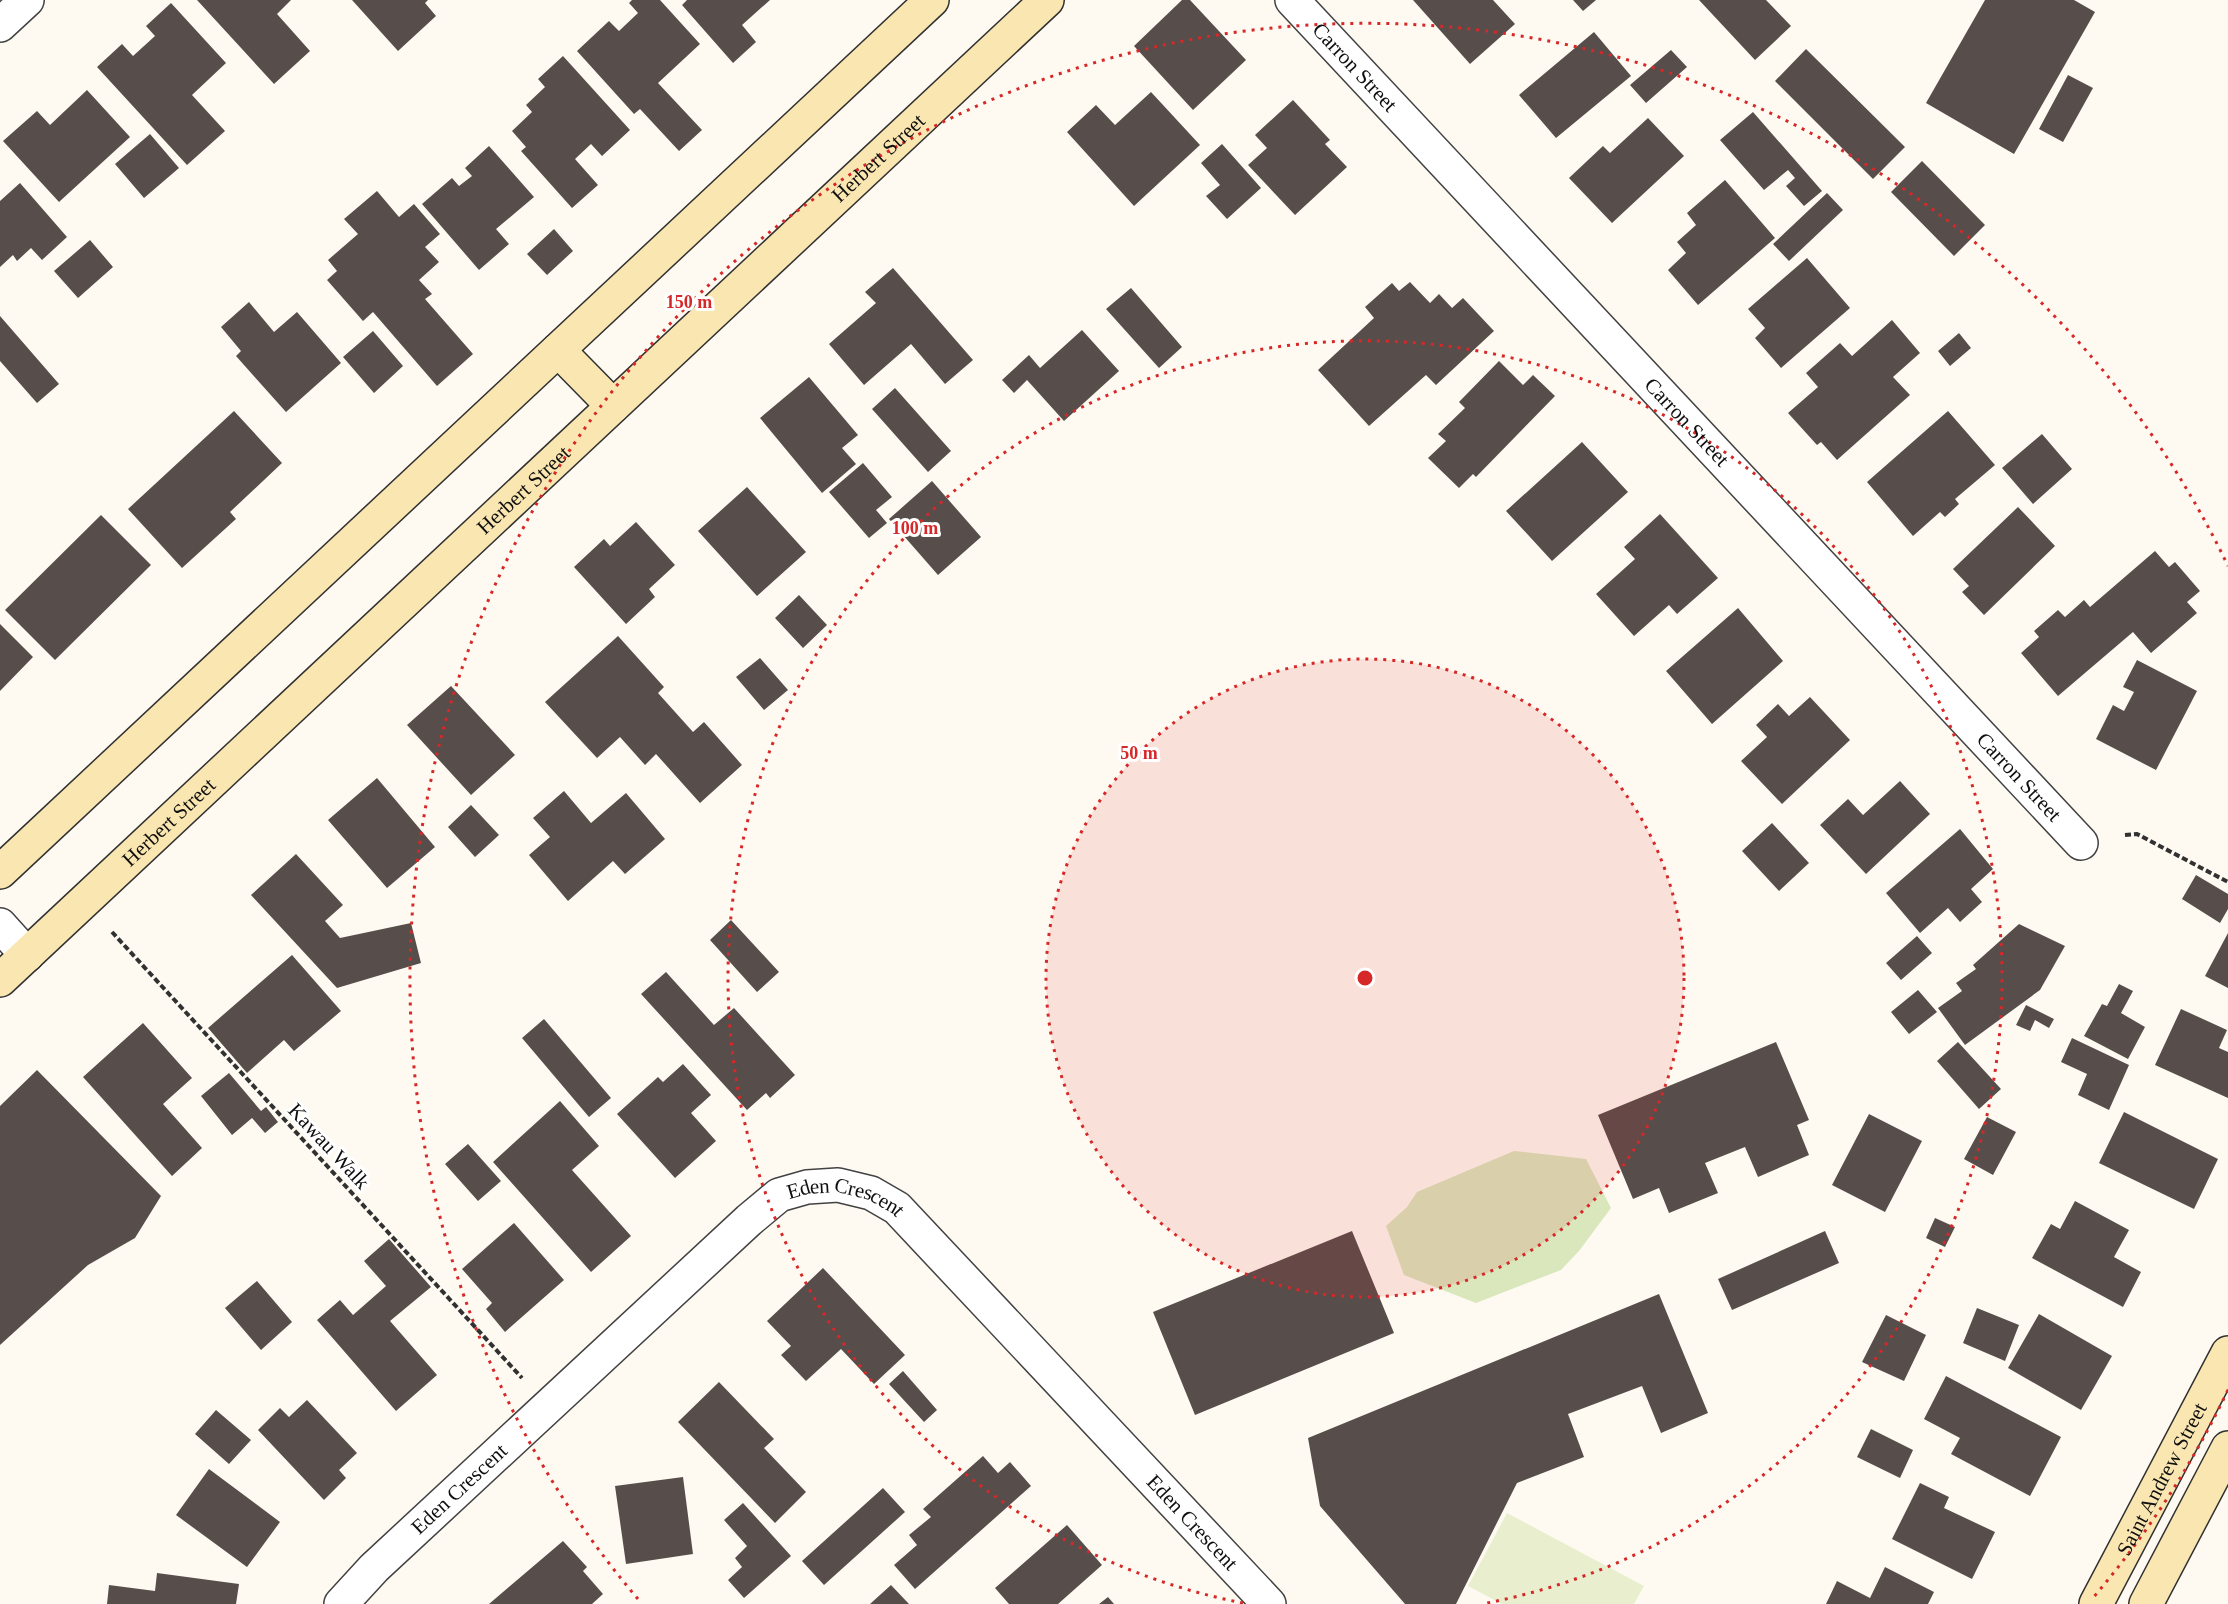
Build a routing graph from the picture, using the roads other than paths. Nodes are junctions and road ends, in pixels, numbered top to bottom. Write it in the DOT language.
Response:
graph roads {
  1 [pos="27,0"];
  2 [pos="932,0"];
  3 [pos="1047,0"];
  4 [pos="1292,0"];
  5 [pos="0,26"];
  6 [pos="558,350"];
  7 [pos="613,406"];
  8 [pos="2081,843"];
  9 [pos="0,872"];
  10 [pos="0,925"];
  11 [pos="27,955"];
  12 [pos="0,980"];
  13 [pos="2228,1353"];
  14 [pos="2228,1448"];
  15 [pos="341,1604"];
  16 [pos="1269,1604"];
  17 [pos="2096,1604"];
  18 [pos="2146,1604"];
  1 -- 5 [label="street"];
  2 -- 6 [label="street"];
  3 -- 7 [label="street, Herbert Street"];
  4 -- 8 [label="street, Carron Street"];
  6 -- 7 [label="street"];
  6 -- 9 [label="street"];
  7 -- 11 [label="street, Herbert Street"];
  10 -- 11 [label="street"];
  11 -- 12 [label="street, Herbert Street"];
  13 -- 17 [label="street, Saint Andrew Street"];
  14 -- 18 [label="street, Saint Andrew Street"];
  15 -- 16 [label="street, Eden Crescent"];
}
